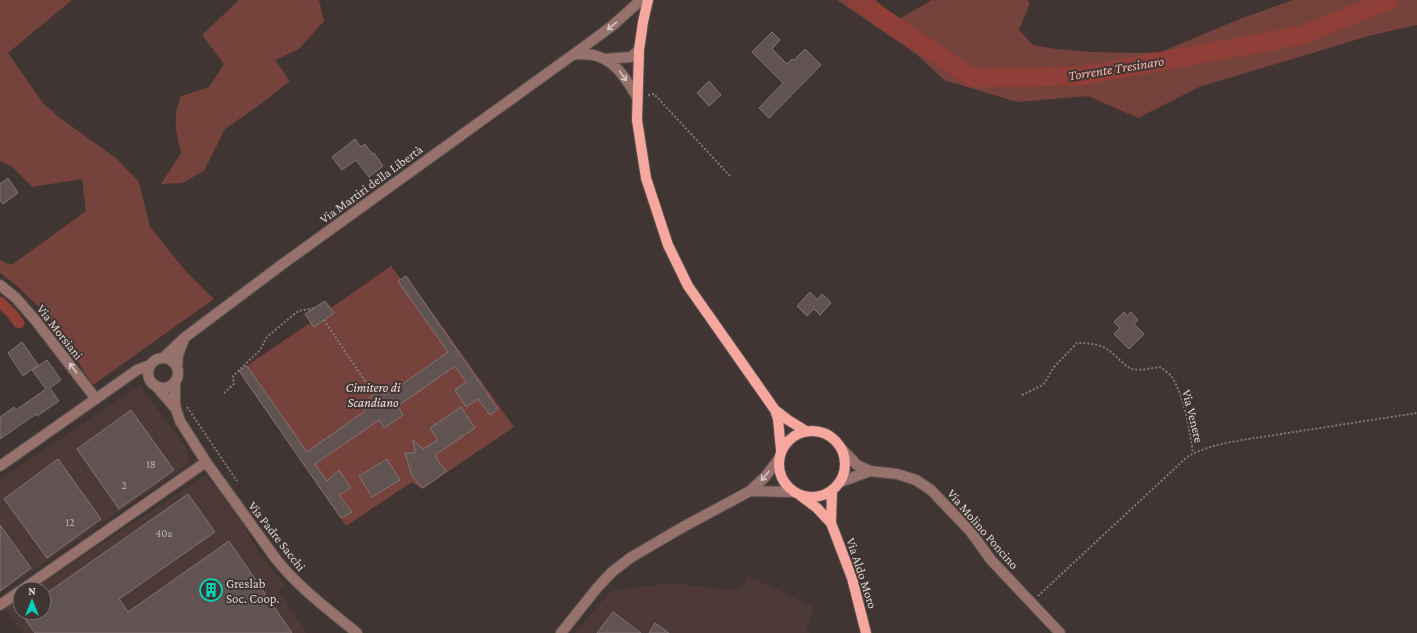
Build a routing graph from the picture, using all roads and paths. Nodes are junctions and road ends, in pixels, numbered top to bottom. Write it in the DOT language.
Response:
graph roads {
  1 [pos="641,0"];
  2 [pos="648,0"];
  3 [pos="639,50"];
  4 [pos="574,54"];
  5 [pos="605,59"];
  6 [pos="637,97"];
  7 [pos="730,176"];
  8 [pos="0,285"];
  9 [pos="315,308"];
  10 [pos="324,320"];
  11 [pos="184,338"];
  12 [pos="163,358"];
  13 [pos="177,368"];
  14 [pos="149,370"];
  15 [pos="175,381"];
  16 [pos="155,385"];
  17 [pos="373,393"];
  18 [pos="224,394"];
  19 [pos="1022,395"];
  20 [pos="96,400"];
  21 [pos="186,405"];
  22 [pos="176,410"];
  23 [pos="774,410"];
  24 [pos="1417,413"];
  25 [pos="806,431"];
  26 [pos="842,449"];
  27 [pos="1193,453"];
  28 [pos="780,455"];
  29 [pos="206,462"];
  30 [pos="0,466"];
  31 [pos="870,471"];
  32 [pos="237,481"];
  33 [pos="840,482"];
  34 [pos="750,491"];
  35 [pos="832,491"];
  36 [pos="797,494"];
  37 [pos="831,523"];
  38 [pos="35,581"];
  39 [pos="12,597"];
  40 [pos="1031,602"];
  41 [pos="0,605"];
  42 [pos="357,633"];
  43 [pos="561,633"];
  44 [pos="866,633"];
  45 [pos="1060,633"];
  1 -- 4 [label="street, Via Martiri della Libertà, one-way"];
  2 -- 3 [label="main road"];
  3 -- 5 [label="street"];
  3 -- 6 [label="main road"];
  4 -- 5 [label="street"];
  4 -- 11 [label="street, Via Martiri della Libertà"];
  5 -- 6 [label="street, one-way"];
  6 -- 7 [label="path"];
  6 -- 23 [label="main road"];
  20 -- 8 [label="street, Via Morsiani, one-way"];
  9 -- 18 [label="path"];
  10 -- 17 [label="path"];
  11 -- 12 [label="street, Via Martiri della Libertà"];
  11 -- 13 [label="street"];
  12 -- 13 [label="street"];
  12 -- 14 [label="street, Via Martiri della Libertà"];
  13 -- 15 [label="street"];
  14 -- 16 [label="street"];
  14 -- 20 [label="street, Via Martiri della Libertà"];
  15 -- 16 [label="street"];
  15 -- 22 [label="street, Via Padre Sacchi"];
  16 -- 22 [label="street, Via Padre Sacchi"];
  19 -- 27 [label="path, Via Venere"];
  20 -- 30 [label="street, Via Martiri della Libertà"];
  21 -- 32 [label="path"];
  22 -- 29 [label="street, Via Padre Sacchi"];
  23 -- 25 [label="main road"];
  23 -- 28 [label="main road"];
  24 -- 27 [label="path, Via Venere"];
  25 -- 26 [label="main road"];
  25 -- 28 [label="main road"];
  26 -- 31 [label="street, Via Molino Poncino"];
  26 -- 33 [label="main road"];
  27 -- 40 [label="path, Via Venere"];
  28 -- 34 [label="street, one-way"];
  28 -- 36 [label="main road"];
  29 -- 38 [label="street"];
  29 -- 42 [label="street, Via Padre Sacchi"];
  31 -- 33 [label="street, Via Molino Poncino"];
  31 -- 40 [label="street, Via Molino Poncino"];
  33 -- 35 [label="main road"];
  34 -- 36 [label="street"];
  34 -- 43 [label="street"];
  35 -- 36 [label="main road"];
  35 -- 37 [label="main road, Via Aldo Moro"];
  36 -- 37 [label="main road, Via Aldo Moro"];
  37 -- 44 [label="main road, Via Aldo Moro"];
  39 -- 41 [label="street"];
  40 -- 45 [label="street, Via Molino Poncino"];
}
